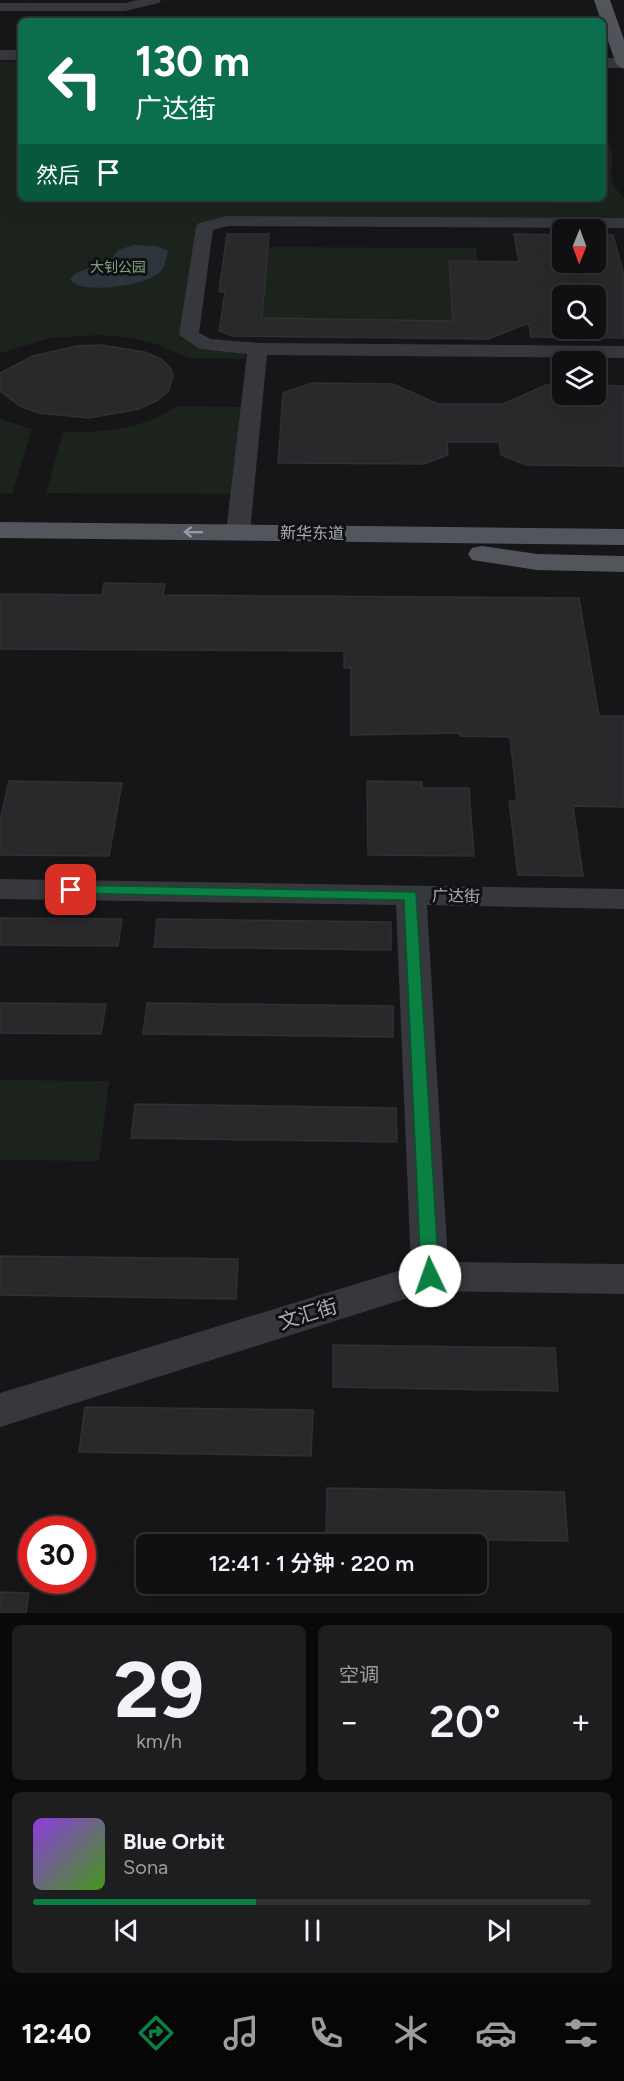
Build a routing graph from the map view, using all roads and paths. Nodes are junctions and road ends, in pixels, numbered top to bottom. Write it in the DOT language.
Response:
graph roads {
  1 [pos="154,0"];
  2 [pos="602,0"];
  3 [pos="0,6"];
  4 [pos="0,55"];
  5 [pos="18,55"];
  6 [pos="606,63"];
  7 [pos="624,64"];
  8 [pos="624,224"];
  9 [pos="258,349"];
  10 [pos="624,352"];
  11 [pos="624,525"];
  12 [pos="0,530"];
  13 [pos="238,532"];
  14 [pos="420,534"];
  15 [pos="624,537"];
  16 [pos="0,550"];
  17 [pos="482,554"];
  18 [pos="624,555"];
  19 [pos="624,564"];
  20 [pos="0,889"];
  21 [pos="411,895"];
  22 [pos="624,898"];
  23 [pos="430,1276"];
  24 [pos="624,1279"];
  25 [pos="0,1410"];
  1 -- 3 [label="street"];
  2 -- 7 [label="main road"];
  4 -- 5 [label="street"];
  6 -- 7 [label="street"];
  8 -- 9 [label="street"];
  9 -- 10 [label="street"];
  9 -- 13 [label="street"];
  11 -- 14 [label="main road"];
  13 -- 12 [label="main road, 新华东道, one-way"];
  13 -- 14 [label="main road, 新华东道"];
  14 -- 15 [label="main road, 新华东道"];
  16 -- 17 [label="main road, 新华东道"];
  17 -- 18 [label="main road, 新华东道"];
  17 -- 19 [label="main road"];
  20 -- 21 [label="street, 广达街"];
  21 -- 22 [label="street, 广达街"];
  21 -- 23 [label="street"];
  23 -- 24 [label="street, 文汇街"];
  23 -- 25 [label="street, 文汇街"];
}
